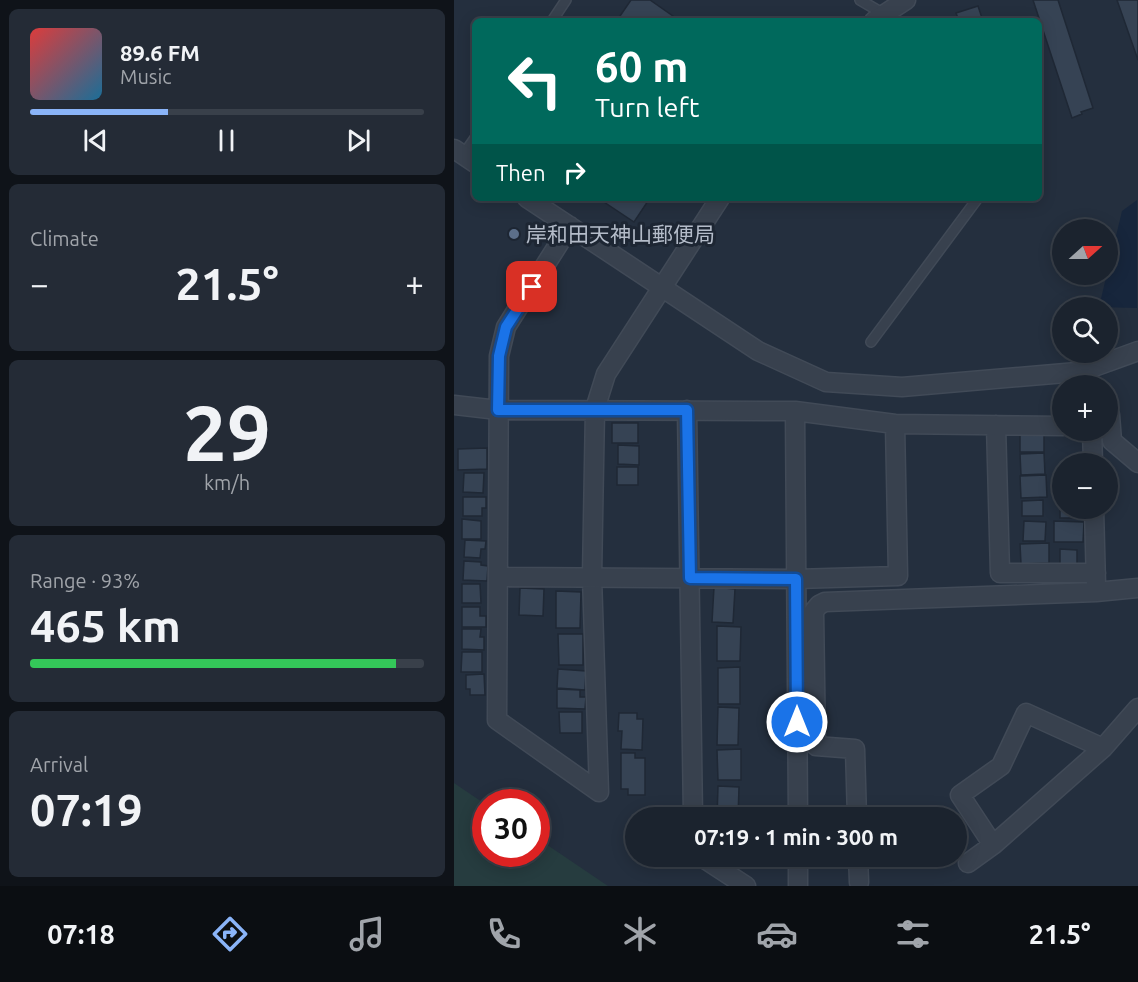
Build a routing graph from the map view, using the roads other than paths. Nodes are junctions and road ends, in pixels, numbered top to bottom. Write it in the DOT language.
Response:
graph roads {
  1 [pos="566,0"];
  2 [pos="860,0"];
  3 [pos="906,0"];
  4 [pos="554,18"];
  5 [pos="884,18"];
  6 [pos="886,18"];
  7 [pos="472,143"];
  8 [pos="464,156"];
  9 [pos="532,201"];
  10 [pos="718,201"];
  11 [pos="976,201"];
  12 [pos="570,226"];
  13 [pos="661,287"];
  14 [pos="871,342"];
  15 [pos="1138,351"];
  16 [pos="1083,375"];
  17 [pos="1052,380"];
  18 [pos="454,405"];
  19 [pos="595,409"];
  20 [pos="498,410"];
  21 [pos="687,410"];
  22 [pos="795,411"];
  23 [pos="895,424"];
  24 [pos="996,425"];
  25 [pos="1052,426"];
  26 [pos="1112,441"];
  27 [pos="1138,463"];
  28 [pos="1094,519"];
  29 [pos="1096,573"];
  30 [pos="498,577"];
  31 [pos="592,577"];
  32 [pos="690,578"];
  33 [pos="796,579"];
  34 [pos="1138,588"];
  35 [pos="1096,592"];
  36 [pos="1138,708"];
  37 [pos="1103,748"];
  38 [pos="693,807"];
  39 [pos="798,807"];
  40 [pos="857,807"];
  41 [pos="994,845"];
  42 [pos="968,863"];
  43 [pos="717,867"];
  44 [pos="798,867"];
  45 [pos="858,867"];
  46 [pos="859,882"];
  47 [pos="746,886"];
  48 [pos="798,886"];
  1 -- 4 [label="lane"];
  2 -- 5 [label="lane"];
  3 -- 6 [label="street"];
  7 -- 8 [label="lane"];
  9 -- 12 [label="street"];
  10 -- 13 [label="street"];
  11 -- 14 [label="lane"];
  12 -- 13 [label="street"];
  12 -- 20 [label="street"];
  13 -- 17 [label="street"];
  13 -- 19 [label="street"];
  15 -- 16 [label="street"];
  18 -- 20 [label="street"];
  19 -- 20 [label="street"];
  19 -- 21 [label="street"];
  19 -- 31 [label="street"];
  20 -- 30 [label="street"];
  21 -- 22 [label="street"];
  21 -- 32 [label="street"];
  22 -- 23 [label="street"];
  22 -- 33 [label="street"];
  23 -- 24 [label="street"];
  23 -- 33 [label="street"];
  24 -- 25 [label="street"];
  24 -- 29 [label="street"];
  26 -- 27 [label="street"];
  28 -- 29 [label="street"];
  29 -- 35 [label="street"];
  30 -- 31 [label="street"];
  30 -- 31 [label="street"];
  31 -- 32 [label="street"];
  32 -- 33 [label="street"];
  32 -- 38 [label="street"];
  33 -- 39 [label="street"];
  34 -- 35 [label="street"];
  35 -- 40 [label="street"];
  36 -- 37 [label="street"];
  37 -- 41 [label="street"];
  37 -- 41 [label="street"];
  41 -- 42 [label="street"];
  43 -- 47 [label="street"];
  44 -- 48 [label="street"];
  45 -- 46 [label="street"];
}
